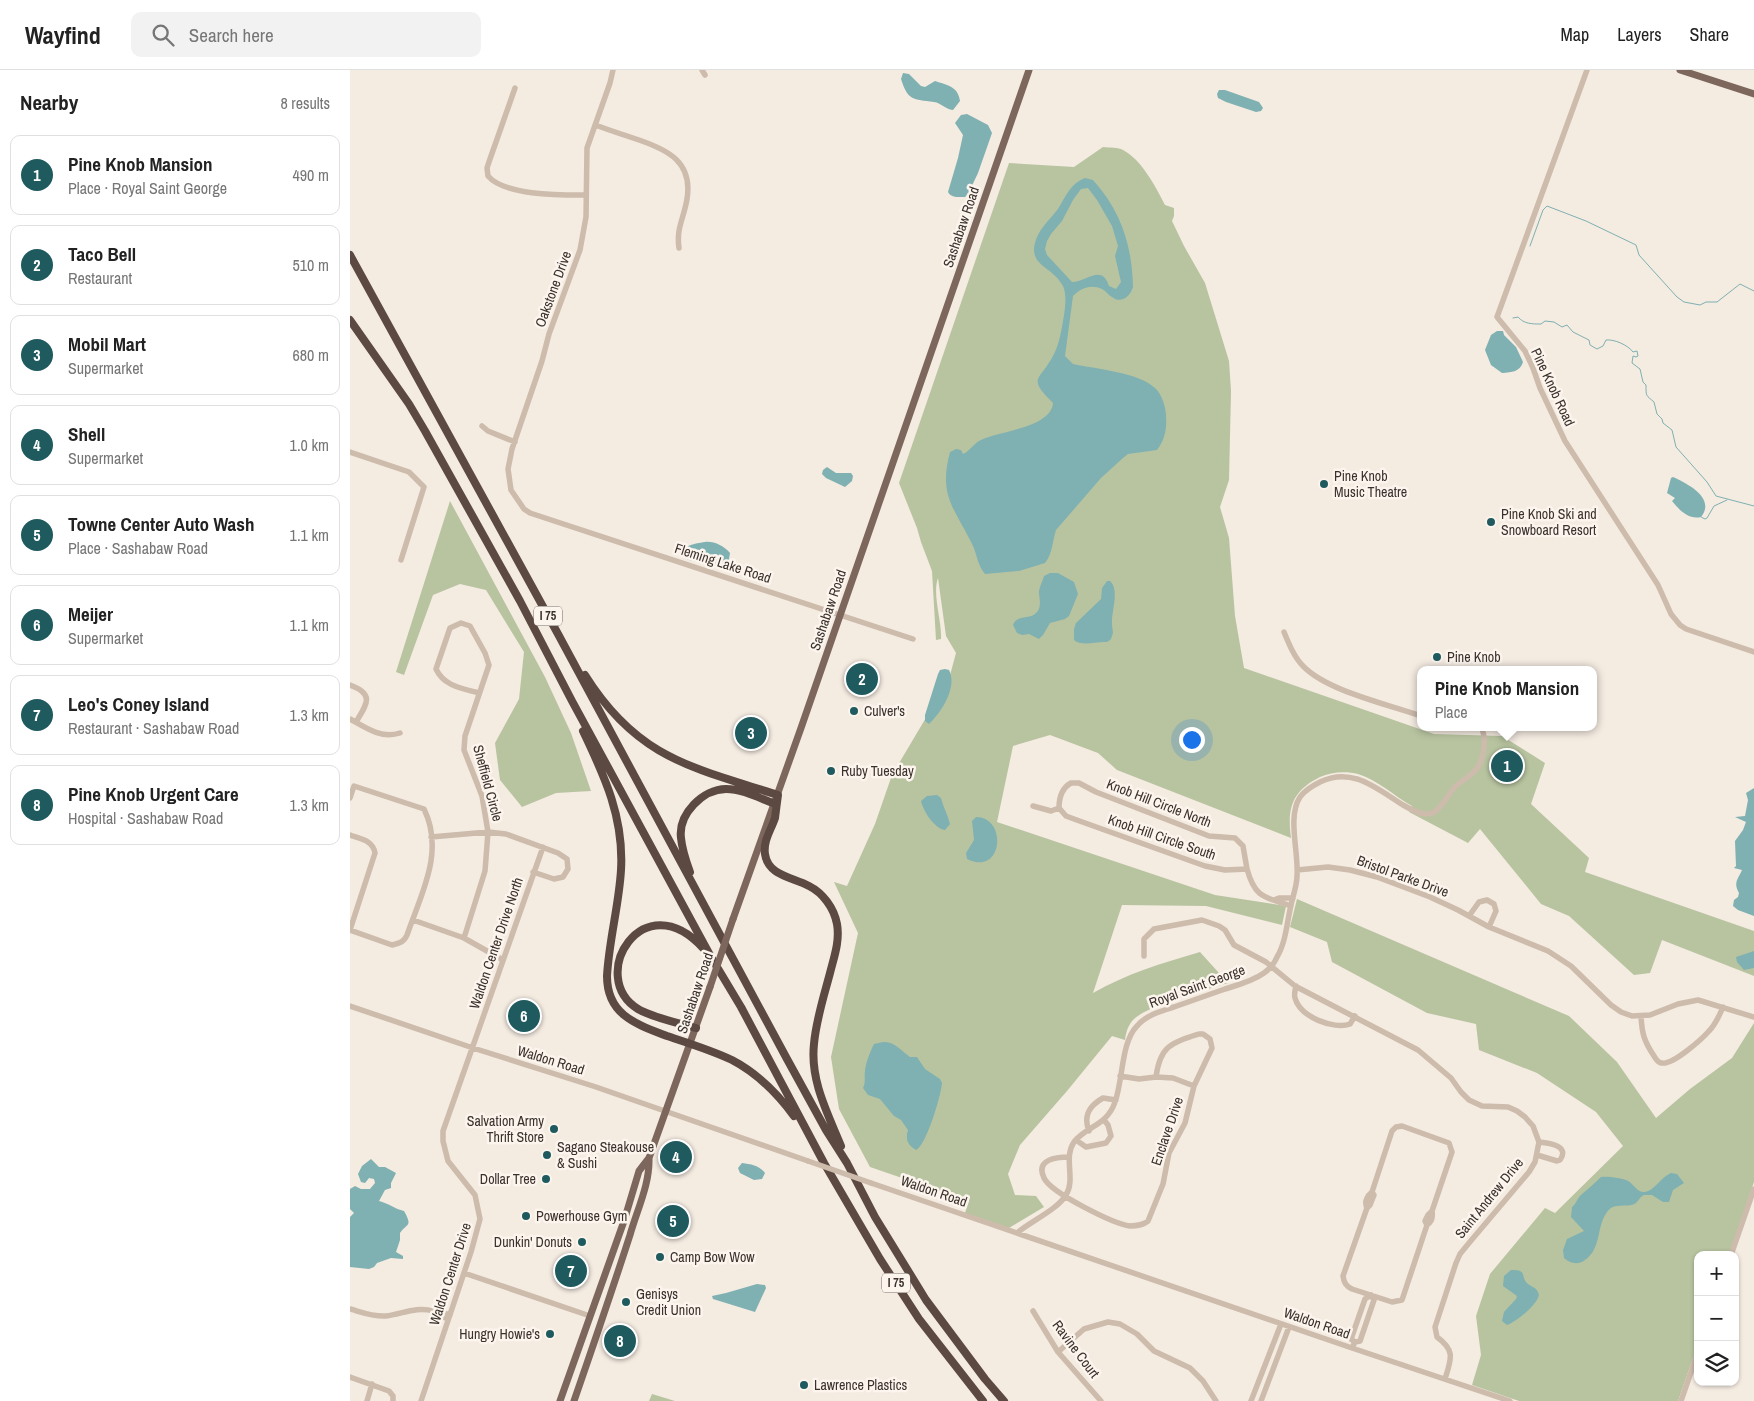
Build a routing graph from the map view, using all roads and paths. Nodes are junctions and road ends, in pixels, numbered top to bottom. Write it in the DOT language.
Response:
graph roads {
  1 [pos="613,70"];
  2 [pos="1029,70"];
  3 [pos="1586,70"];
  4 [pos="1680,70"];
  5 [pos="515,88"];
  6 [pos="1754,94"];
  7 [pos="595,125"];
  8 [pos="586,195"];
  9 [pos="680,248"];
  10 [pos="350,255"];
  11 [pos="350,320"];
  12 [pos="482,426"];
  13 [pos="515,442"];
  14 [pos="350,452"];
  15 [pos="526,510"];
  16 [pos="401,560"];
  17 [pos="840,615"];
  18 [pos="1284,632"];
  19 [pos="558,634"];
  20 [pos="913,639"];
  21 [pos="1754,652"];
  22 [pos="350,685"];
  23 [pos="478,693"];
  24 [pos="572,701"];
  25 [pos="1417,715"];
  26 [pos="353,720"];
  27 [pos="1482,731"];
  28 [pos="400,733"];
  29 [pos="778,795"];
  30 [pos="350,798"];
  31 [pos="774,804"];
  32 [pos="1033,806"];
  33 [pos="1059,808"];
  34 [pos="488,832"];
  35 [pos="350,835"];
  36 [pos="431,837"];
  37 [pos="543,847"];
  38 [pos="1247,869"];
  39 [pos="1297,870"];
  40 [pos="533,872"];
  41 [pos="698,892"];
  42 [pos="1293,898"];
  43 [pos="1274,900"];
  44 [pos="1291,906"];
  45 [pos="1469,916"];
  46 [pos="412,920"];
  47 [pos="1489,928"];
  48 [pos="464,938"];
  49 [pos="1144,956"];
  50 [pos="711,957"];
  51 [pos="503,960"];
  52 [pos="1271,967"];
  53 [pos="1296,986"];
  54 [pos="350,1006"];
  55 [pos="1723,1008"];
  56 [pos="1355,1016"];
  57 [pos="1641,1016"];
  58 [pos="1754,1016"];
  59 [pos="696,1028"];
  60 [pos="690,1044"];
  61 [pos="473,1048"];
  62 [pos="1120,1076"];
  63 [pos="1156,1077"];
  64 [pos="1194,1086"];
  65 [pos="1116,1100"];
  66 [pos="665,1111"];
  67 [pos="1104,1120"];
  68 [pos="1089,1131"];
  69 [pos="1076,1140"];
  70 [pos="1539,1142"];
  71 [pos="1537,1155"];
  72 [pos="1069,1157"];
  73 [pos="649,1158"];
  74 [pos="821,1158"];
  75 [pos="847,1163"];
  76 [pos="1754,1189"];
  77 [pos="633,1191"];
  78 [pos="643,1193"];
  79 [pos="1066,1196"];
  80 [pos="1017,1233"];
  81 [pos="1733,1251"];
  82 [pos="611,1258"];
  83 [pos="621,1263"];
  84 [pos="464,1273"];
  85 [pos="1371,1295"];
  86 [pos="350,1309"];
  87 [pos="1033,1311"];
  88 [pos="590,1316"];
  89 [pos="449,1317"];
  90 [pos="1281,1324"];
  91 [pos="1289,1326"];
  92 [pos="1353,1345"];
  93 [pos="1058,1352"];
  94 [pos="576,1356"];
  95 [pos="1694,1364"];
  96 [pos="586,1368"];
  97 [pos="1262,1373"];
  98 [pos="1270,1376"];
  99 [pos="350,1377"];
  100 [pos="1445,1379"];
  101 [pos="372,1384"];
  102 [pos="560,1400"];
  103 [pos="367,1401"];
  104 [pos="393,1401"];
  105 [pos="421,1401"];
  106 [pos="569,1401"];
  107 [pos="574,1401"];
  108 [pos="983,1401"];
  109 [pos="1004,1401"];
  110 [pos="1101,1401"];
  111 [pos="1216,1401"];
  112 [pos="1252,1401"];
  113 [pos="1261,1401"];
  114 [pos="1510,1401"];
  115 [pos="1681,1401"];
  1 -- 7 [label="street, Oakstone Drive"];
  2 -- 17 [label="main road, Sashabaw Road"];
  3 -- 21 [label="street, Pine Knob Road"];
  4 -- 6 [label="main road"];
  5 -- 8 [label="street"];
  7 -- 8 [label="street, Oakstone Drive"];
  7 -- 9 [label="street"];
  8 -- 13 [label="street, Oakstone Drive"];
  10 -- 19 [label="highway, I 75"];
  11 -- 24 [label="highway, I 75"];
  12 -- 13 [label="street"];
  13 -- 15 [label="street, Oakstone Drive"];
  14 -- 16 [label="street"];
  15 -- 17 [label="street, Fleming Lake Road"];
  17 -- 20 [label="street, Fleming Lake Road"];
  17 -- 29 [label="main road, Sashabaw Road"];
  18 -- 25 [label="street"];
  19 -- 29 [label="highway"];
  19 -- 41 [label="highway, I 75"];
  22 -- 26 [label="street"];
  23 -- 23 [label="street, Sheffield Circle"];
  23 -- 34 [label="street, Sheffield Circle"];
  24 -- 50 [label="highway, I 75"];
  24 -- 60 [label="highway"];
  26 -- 28 [label="street"];
  27 -- 39 [label="street"];
  29 -- 31 [label="main road, Sashabaw Road"];
  29 -- 75 [label="highway"];
  30 -- 36 [label="street"];
  31 -- 41 [label="highway"];
  31 -- 59 [label="main road, Sashabaw Road, bridge"];
  32 -- 33 [label="street, Knob Hill Circle South"];
  33 -- 38 [label="street, Knob Hill Circle South"];
  33 -- 38 [label="street, Knob Hill Circle North"];
  34 -- 36 [label="street"];
  34 -- 37 [label="street"];
  34 -- 48 [label="street, Sheffield Circle"];
  35 -- 46 [label="street"];
  36 -- 46 [label="street"];
  37 -- 40 [label="street, Waldon Center Drive North"];
  37 -- 40 [label="street"];
  38 -- 43 [label="street"];
  39 -- 42 [label="street"];
  39 -- 45 [label="street, Bristol Parke Drive"];
  40 -- 51 [label="street, Waldon Center Drive North"];
  41 -- 75 [label="highway, I 75"];
  42 -- 43 [label="street"];
  42 -- 44 [label="street"];
  43 -- 44 [label="street"];
  44 -- 52 [label="street"];
  45 -- 47 [label="street, Bristol Parke Drive"];
  45 -- 47 [label="street"];
  46 -- 48 [label="street"];
  47 -- 57 [label="street, Bristol Parke Drive"];
  48 -- 51 [label="street"];
  49 -- 52 [label="street"];
  50 -- 59 [label="highway"];
  50 -- 74 [label="highway, I 75"];
  51 -- 61 [label="street, Waldon Center Drive North"];
  52 -- 53 [label="street"];
  52 -- 62 [label="street, Royal Saint George"];
  53 -- 56 [label="street"];
  53 -- 56 [label="street"];
  54 -- 61 [label="street, Waldon Road"];
  55 -- 57 [label="street"];
  55 -- 57 [label="street"];
  55 -- 58 [label="street"];
  56 -- 70 [label="street"];
  59 -- 60 [label="main road, Sashabaw Road"];
  60 -- 66 [label="main road, Sashabaw Road"];
  60 -- 74 [label="highway"];
  61 -- 66 [label="street, Waldon Road"];
  61 -- 84 [label="street, Waldon Center Drive"];
  62 -- 63 [label="street"];
  62 -- 65 [label="street, Royal Saint George"];
  63 -- 64 [label="street"];
  63 -- 64 [label="street, Enclave Drive"];
  64 -- 79 [label="street, Enclave Drive"];
  65 -- 67 [label="street, Royal Saint George"];
  65 -- 68 [label="street"];
  66 -- 73 [label="main road, Sashabaw Road"];
  66 -- 80 [label="street, Waldon Road, bridge"];
  67 -- 68 [label="street, Royal Saint George"];
  67 -- 69 [label="street"];
  68 -- 69 [label="street, Royal Saint George"];
  69 -- 72 [label="street"];
  70 -- 71 [label="street, Saint Andrew Drive"];
  70 -- 71 [label="street"];
  71 -- 100 [label="street, Saint Andrew Drive"];
  72 -- 79 [label="street"];
  72 -- 79 [label="street"];
  73 -- 77 [label="main road, Sashabaw Road"];
  73 -- 78 [label="main road, Sashabaw Road"];
  74 -- 108 [label="highway, I 75"];
  75 -- 109 [label="highway, I 75"];
  76 -- 81 [label="street"];
  77 -- 78 [label="main road"];
  77 -- 82 [label="main road, Sashabaw Road"];
  78 -- 83 [label="main road, Sashabaw Road"];
  79 -- 80 [label="street"];
  80 -- 90 [label="street, Waldon Road"];
  82 -- 83 [label="main road"];
  82 -- 88 [label="main road, Sashabaw Road"];
  83 -- 96 [label="main road, Sashabaw Road"];
  84 -- 88 [label="street"];
  84 -- 89 [label="street, Waldon Center Drive"];
  85 -- 85 [label="street"];
  85 -- 92 [label="street"];
  86 -- 89 [label="street"];
  87 -- 93 [label="street, Ravine Court"];
  88 -- 94 [label="main road, Sashabaw Road"];
  89 -- 105 [label="street, Waldon Center Drive"];
  90 -- 91 [label="street, Waldon Road"];
  90 -- 97 [label="street"];
  91 -- 92 [label="street, Waldon Road"];
  91 -- 98 [label="street"];
  92 -- 100 [label="street, Waldon Road"];
  93 -- 110 [label="street, Ravine Court"];
  93 -- 111 [label="street"];
  94 -- 96 [label="main road"];
  94 -- 102 [label="main road, Sashabaw Road"];
  95 -- 115 [label="street"];
  96 -- 107 [label="main road, Sashabaw Road"];
  97 -- 98 [label="street"];
  97 -- 112 [label="street"];
  98 -- 113 [label="street"];
  99 -- 101 [label="street"];
  100 -- 114 [label="street, Waldon Road"];
  101 -- 103 [label="street"];
  101 -- 104 [label="street"];
  102 -- 106 [label="main road"];
}
